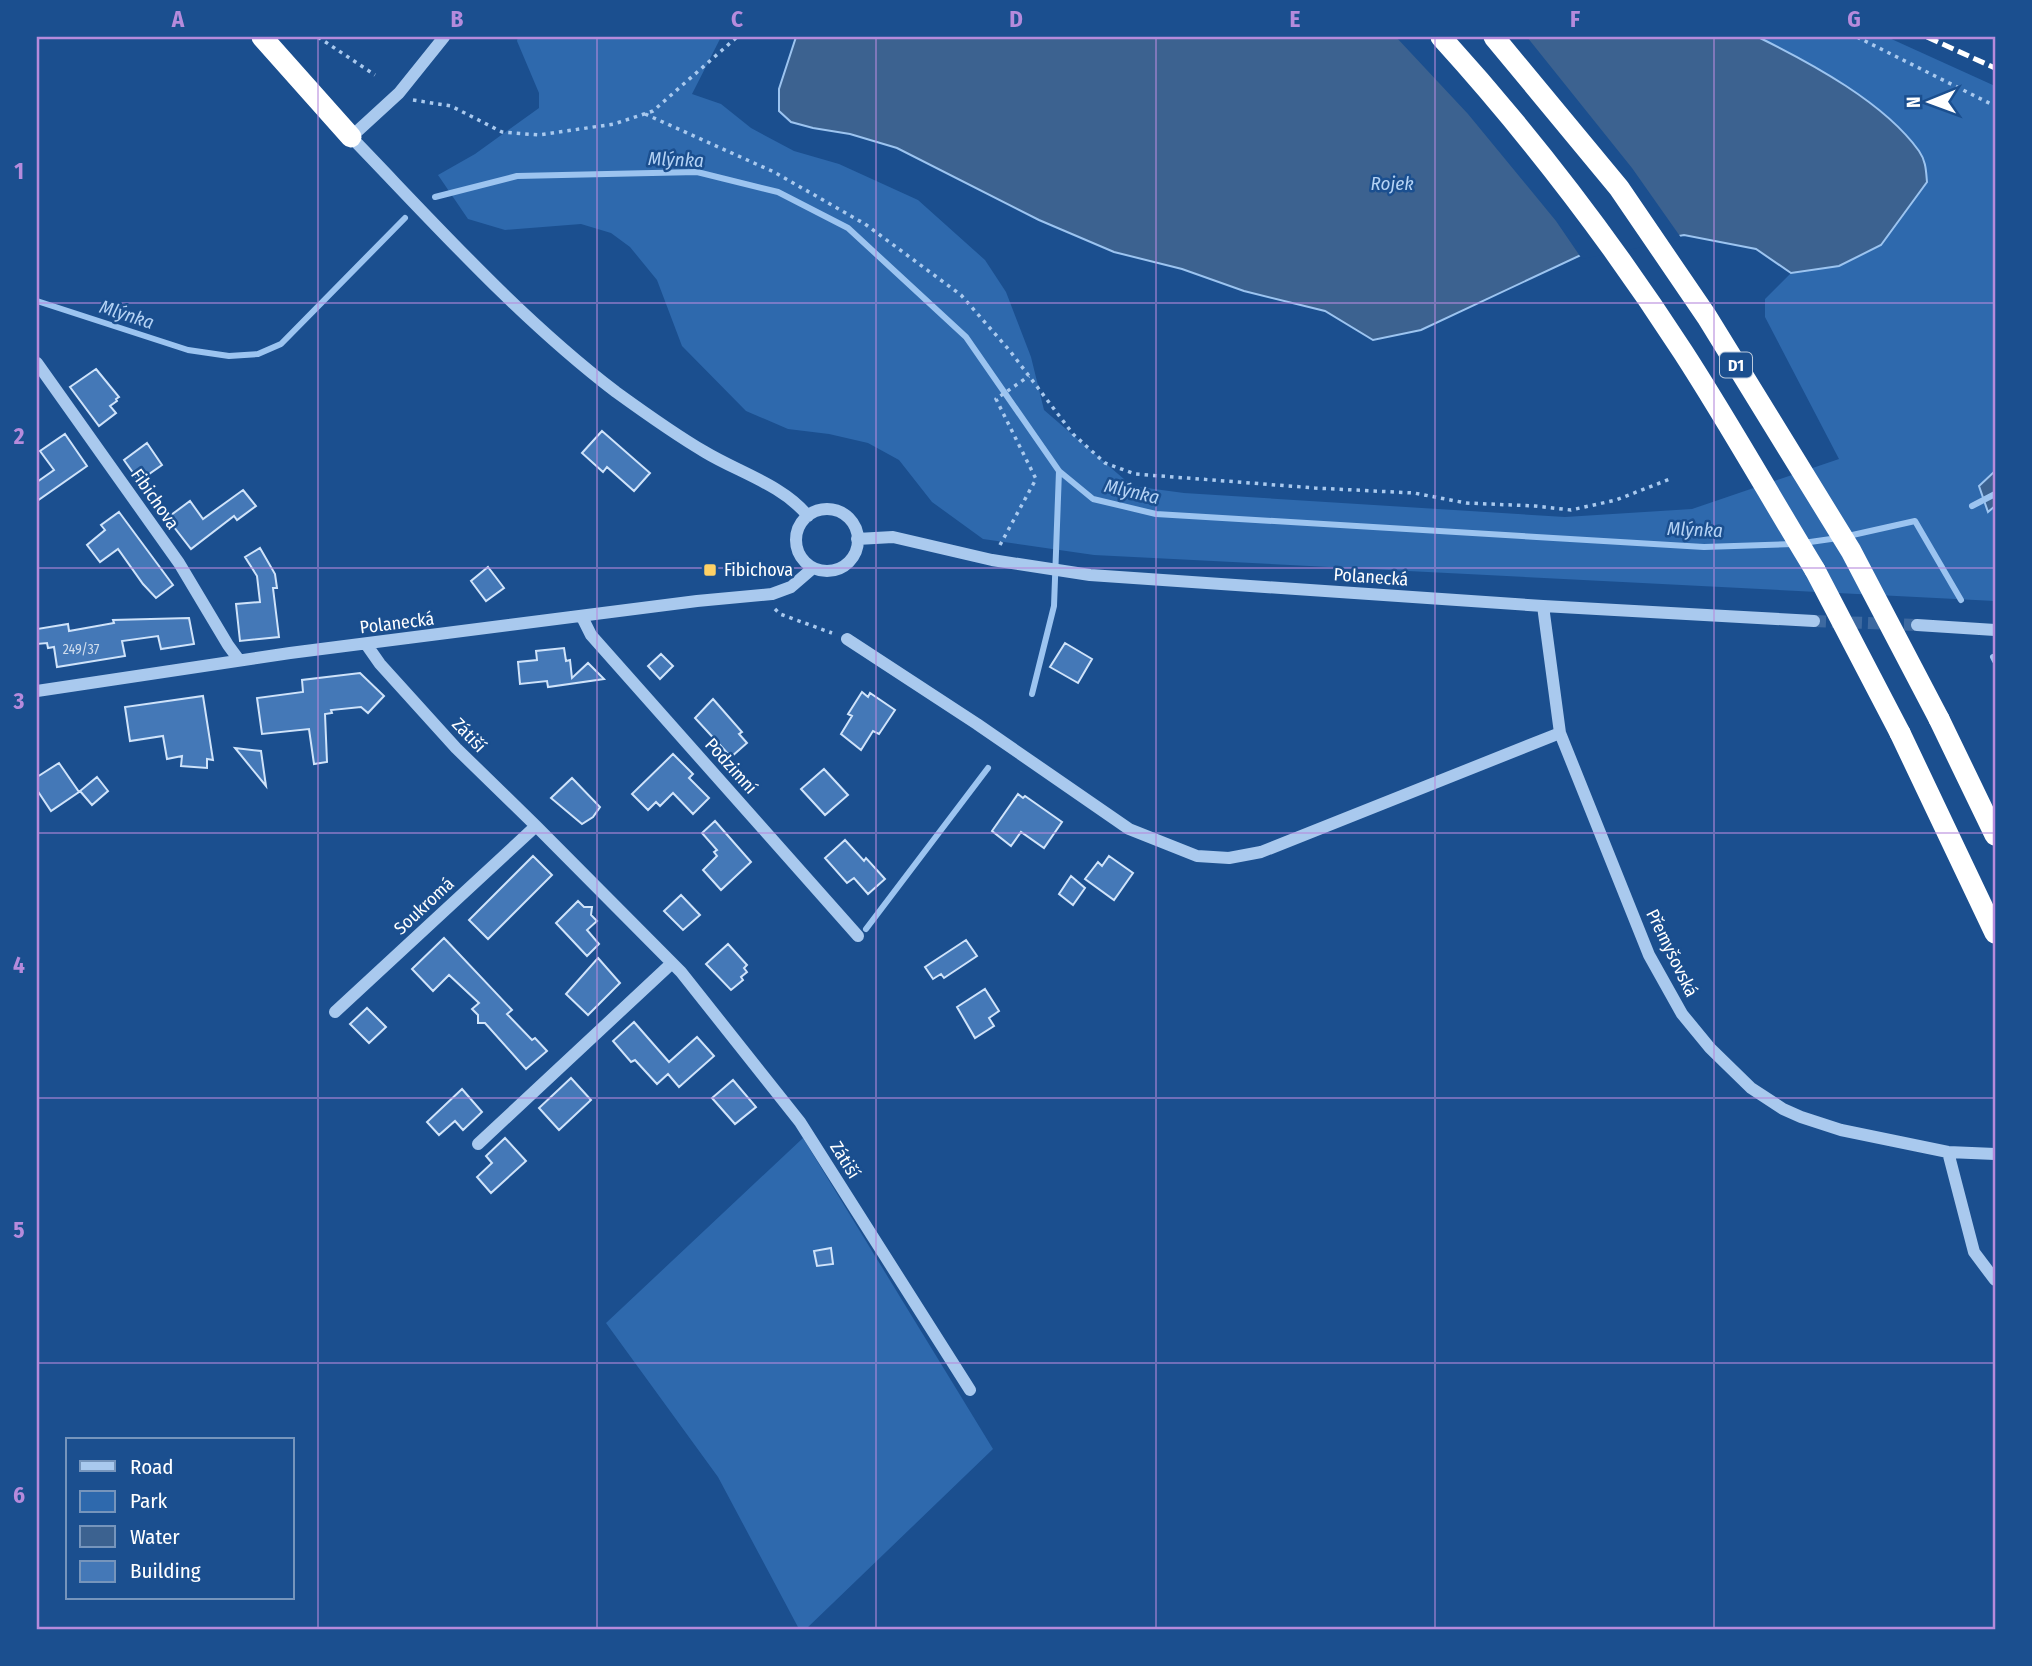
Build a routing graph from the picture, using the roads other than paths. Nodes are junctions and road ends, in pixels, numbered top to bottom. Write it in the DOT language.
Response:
graph roads {
  1 [pos="262,37"];
  2 [pos="444,37"];
  3 [pos="1441,37"];
  4 [pos="1494,37"];
  5 [pos="351,137"];
  6 [pos="37,363"];
  7 [pos="808,516"];
  8 [pos="857,539"];
  9 [pos="813,568"];
  10 [pos="1543,606"];
  11 [pos="582,617"];
  12 [pos="1814,621"];
  13 [pos="1917,625"];
  14 [pos="1995,630"];
  15 [pos="847,639"];
  16 [pos="366,644"];
  17 [pos="239,660"];
  18 [pos="37,691"];
  19 [pos="1560,733"];
  20 [pos="536,826"];
  21 [pos="1995,835"];
  22 [pos="1995,933"];
  23 [pos="858,936"];
  24 [pos="672,963"];
  25 [pos="335,1012"];
  26 [pos="478,1144"];
  27 [pos="1948,1152"];
  28 [pos="1995,1154"];
  29 [pos="1995,1280"];
  30 [pos="970,1390"];
  1 -- 5 [label="highway"];
  2 -- 5 [label="street"];
  3 -- 22 [label="highway, D1, bridge"];
  4 -- 21 [label="highway, D1, bridge"];
  5 -- 7 [label="street"];
  6 -- 17 [label="street, Fibichova"];
  7 -- 8 [label="street"];
  7 -- 9 [label="street"];
  8 -- 9 [label="street"];
  8 -- 10 [label="street, Polanecká"];
  9 -- 11 [label="street, Polanecká"];
  10 -- 12 [label="street, Polanecká"];
  10 -- 19 [label="street, Přemyšovská"];
  11 -- 16 [label="street, Polanecká"];
  11 -- 23 [label="street, Podzimní"];
  13 -- 14 [label="street"];
  15 -- 19 [label="street"];
  16 -- 17 [label="street, Polanecká"];
  16 -- 20 [label="street, Zátiší"];
  17 -- 18 [label="street, Polanecká"];
  19 -- 27 [label="street, Přemyšovská"];
  20 -- 24 [label="street, Zátiší"];
  20 -- 25 [label="street, Soukromá"];
  24 -- 26 [label="street"];
  24 -- 30 [label="street, Zátiší"];
  27 -- 28 [label="street, Přemyšovská"];
  27 -- 29 [label="street"];
}
